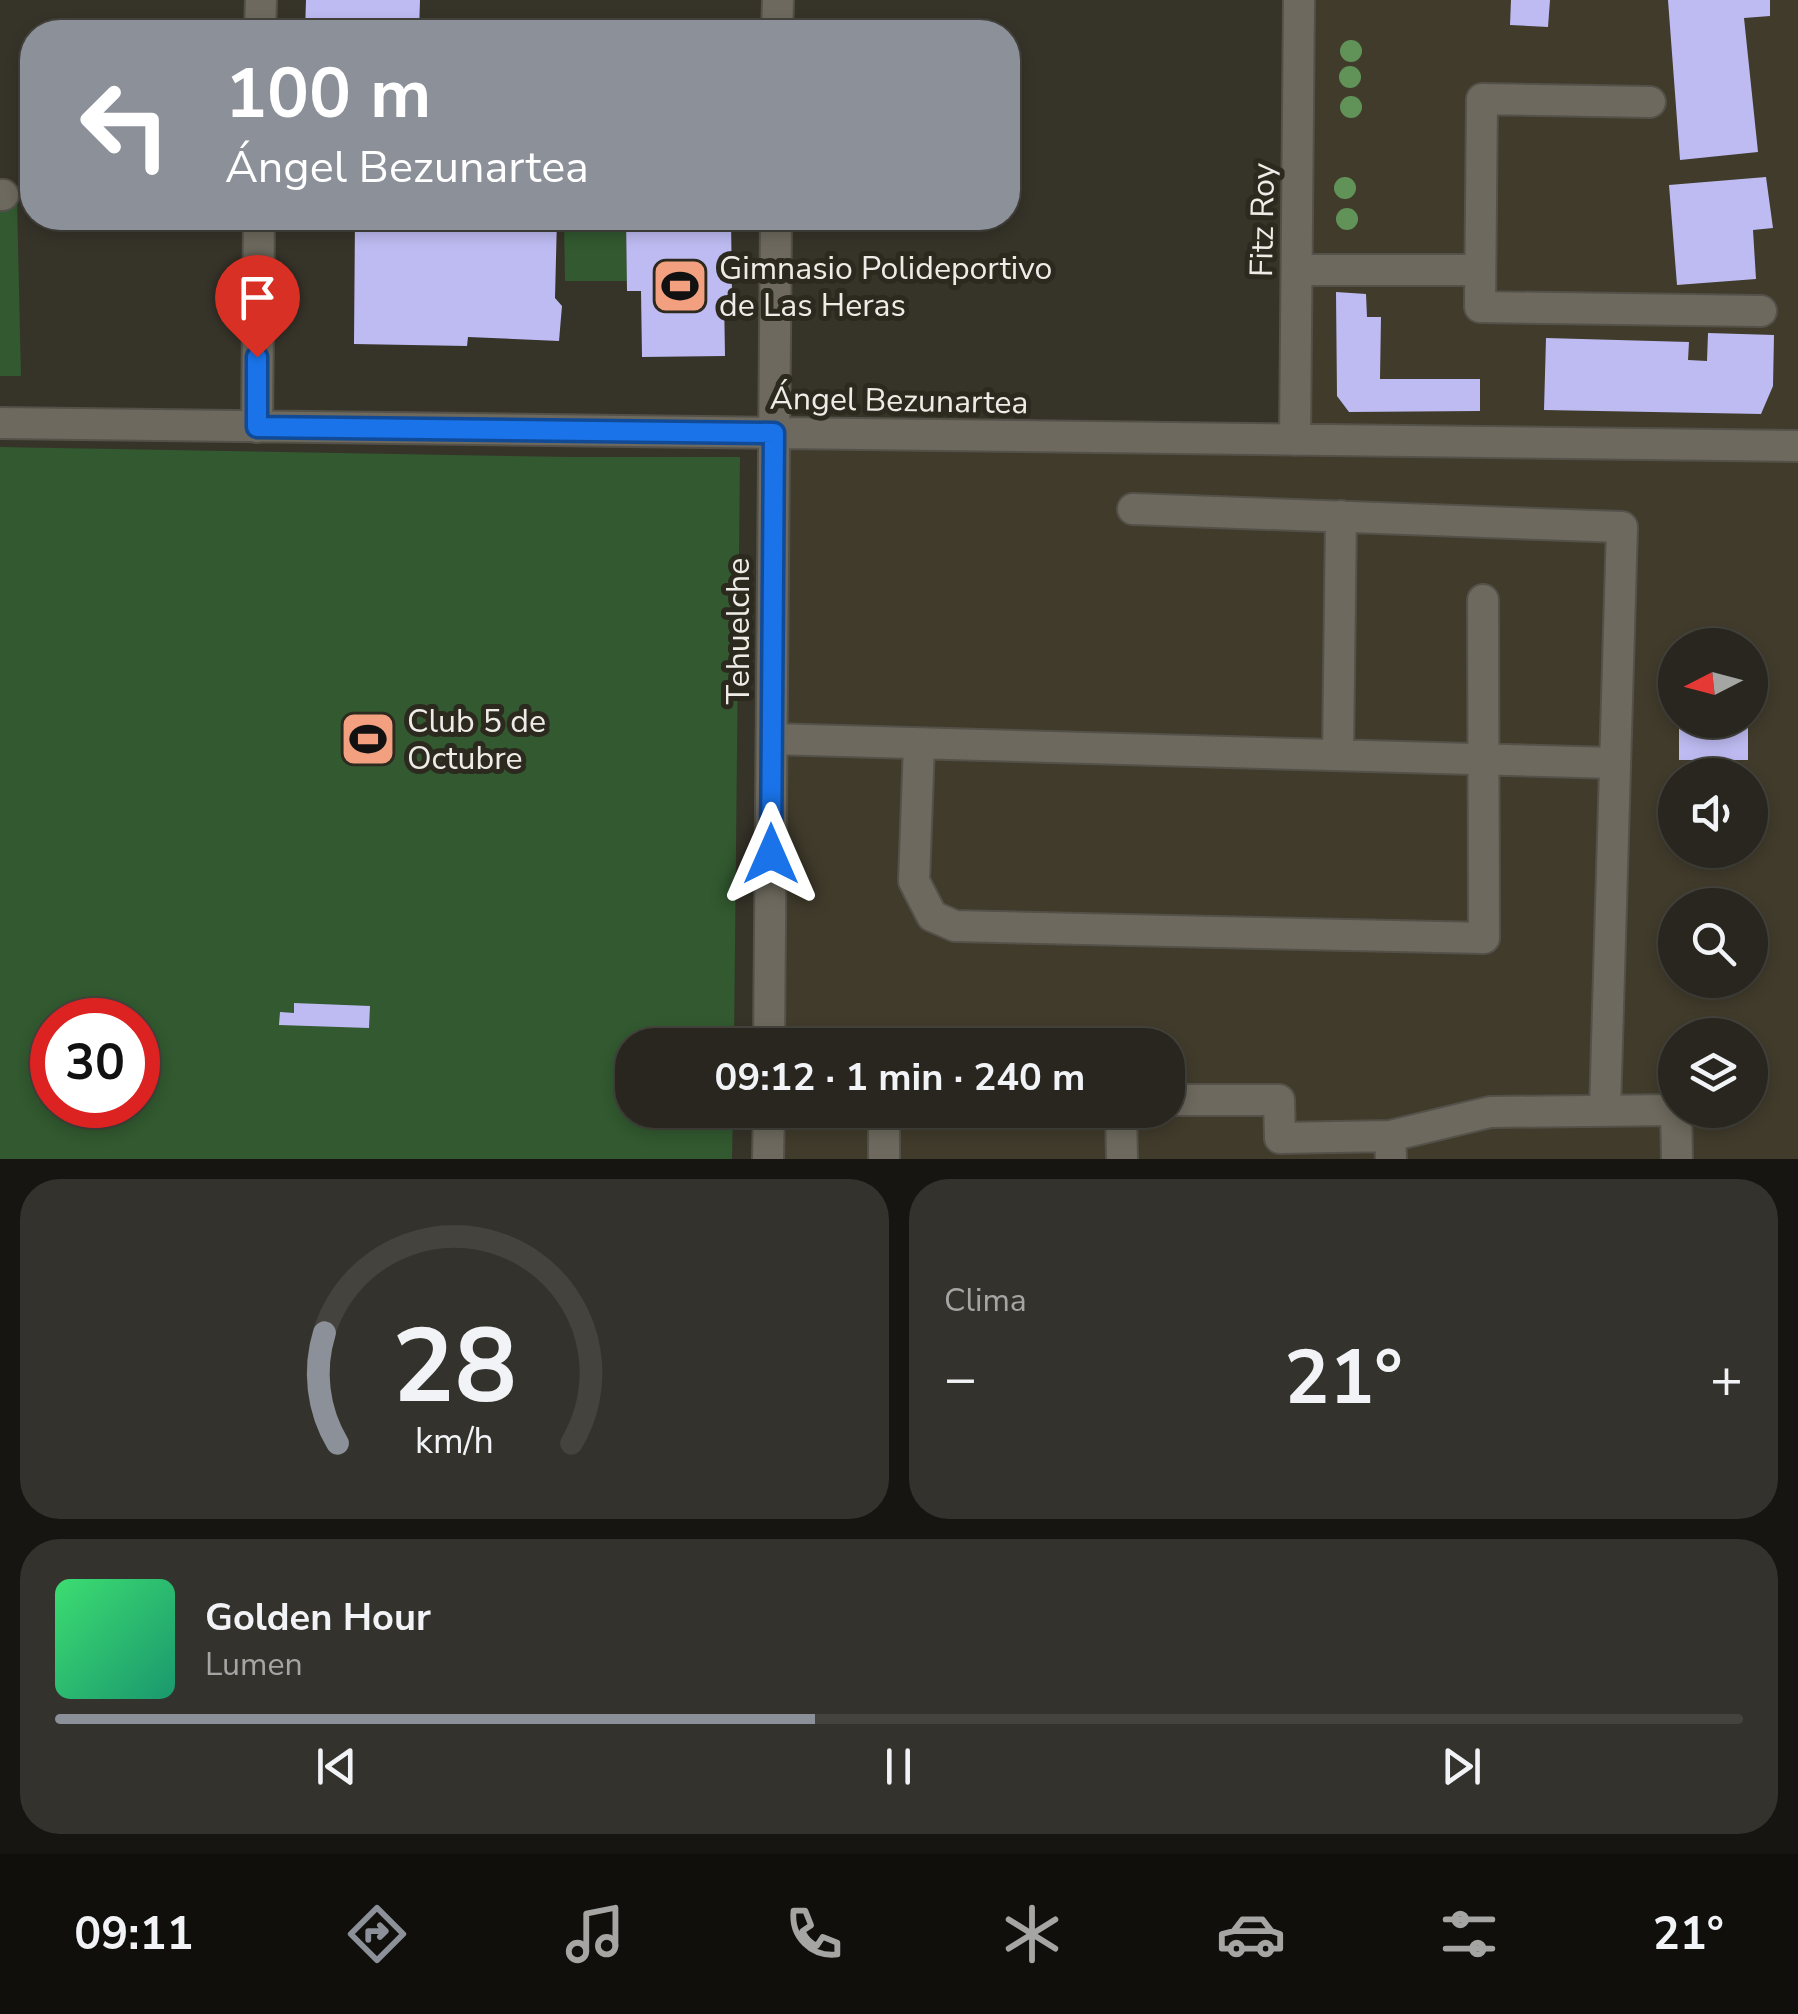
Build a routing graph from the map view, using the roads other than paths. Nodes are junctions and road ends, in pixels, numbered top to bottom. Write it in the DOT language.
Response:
graph roads {
  1 [pos="1300,0"];
  2 [pos="1650,102"];
  3 [pos="259,230"];
  4 [pos="776,230"];
  5 [pos="1297,270"];
  6 [pos="1480,270"];
  7 [pos="1761,311"];
  8 [pos="0,423"];
  9 [pos="257,427"];
  10 [pos="774,433"];
  11 [pos="1295,440"];
  12 [pos="1798,446"];
  13 [pos="1134,508"];
  14 [pos="1341,516"];
  15 [pos="1483,600"];
  16 [pos="772,739"];
  17 [pos="919,745"];
  18 [pos="1338,755"];
  19 [pos="1482,760"];
  20 [pos="1616,763"];
  21 [pos="769,1028"];
  22 [pos="1185,1100"];
  23 [pos="1605,1111"];
  24 [pos="768,1128"];
  25 [pos="884,1128"];
  26 [pos="1121,1128"];
  27 [pos="1390,1148"];
  28 [pos="768,1159"];
  29 [pos="884,1159"];
  30 [pos="1122,1159"];
  31 [pos="1677,1159"];
  1 -- 5 [label="street, Fitz Roy"];
  2 -- 6 [label="street"];
  3 -- 9 [label="street"];
  4 -- 10 [label="street, Tehuelche"];
  5 -- 6 [label="street"];
  5 -- 11 [label="street, Fitz Roy"];
  6 -- 7 [label="street"];
  8 -- 9 [label="street, Ángel Bezunartea"];
  9 -- 10 [label="street, Ángel Bezunartea"];
  10 -- 11 [label="street, Ángel Bezunartea"];
  10 -- 16 [label="street, Tehuelche"];
  11 -- 12 [label="street, Ángel Bezunartea"];
  13 -- 14 [label="street"];
  14 -- 18 [label="street"];
  14 -- 20 [label="street"];
  15 -- 19 [label="street"];
  16 -- 17 [label="street"];
  16 -- 21 [label="street, Tehuelche"];
  17 -- 18 [label="street"];
  17 -- 19 [label="street"];
  18 -- 19 [label="street"];
  19 -- 20 [label="street"];
  20 -- 23 [label="street"];
  22 -- 27 [label="street"];
  23 -- 27 [label="street"];
  23 -- 31 [label="street"];
  24 -- 28 [label="street"];
  25 -- 29 [label="street"];
  26 -- 30 [label="street"];
}
